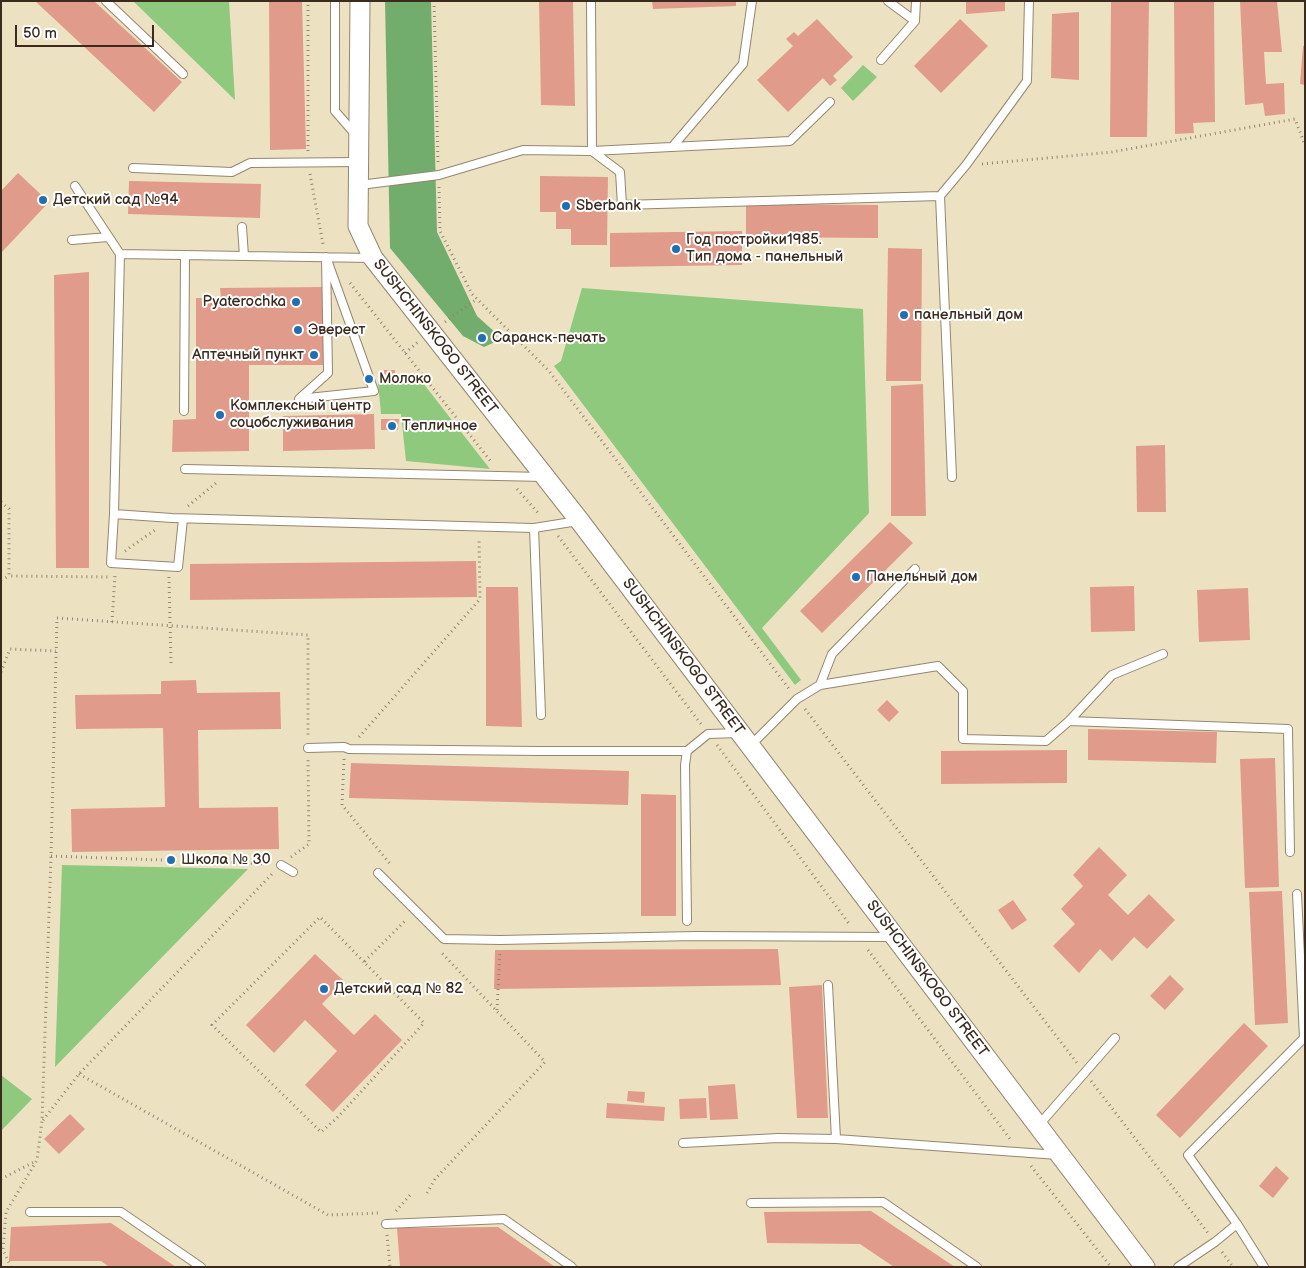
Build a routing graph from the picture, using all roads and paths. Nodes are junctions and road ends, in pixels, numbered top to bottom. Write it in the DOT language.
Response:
graph roads {
  1 [pos="106,1"];
  2 [pos="308,1"];
  3 [pos="335,1"];
  4 [pos="360,1"];
  5 [pos="434,1"];
  6 [pos="591,1"];
  7 [pos="752,1"];
  8 [pos="888,1"];
  9 [pos="916,1"];
  10 [pos="1029,1"];
  11 [pos="915,20"];
  12 [pos="881,60"];
  13 [pos="183,74"];
  14 [pos="830,102"];
  15 [pos="358,138"];
  16 [pos="1305,145"];
  17 [pos="673,146"];
  18 [pos="592,151"];
  19 [pos="308,162"];
  20 [pos="358,162"];
  21 [pos="966,165"];
  22 [pos="133,168"];
  23 [pos="439,175"];
  24 [pos="358,185"];
  25 [pos="75,186"];
  26 [pos="940,196"];
  27 [pos="242,228"];
  28 [pos="108,237"];
  29 [pos="72,240"];
  30 [pos="120,254"];
  31 [pos="185,255"];
  32 [pos="244,256"];
  33 [pos="326,257"];
  34 [pos="373,258"];
  35 [pos="350,283"];
  36 [pos="184,411"];
  37 [pos="185,469"];
  38 [pos="504,476"];
  39 [pos="544,477"];
  40 [pos="952,477"];
  41 [pos="1,502"];
  42 [pos="114,514"];
  43 [pos="183,519"];
  44 [pos="579,520"];
  45 [pos="551,525"];
  46 [pos="478,527"];
  47 [pos="534,528"];
  48 [pos="116,564"];
  49 [pos="169,567"];
  50 [pos="915,569"];
  51 [pos="9,576"];
  52 [pos="115,577"];
  53 [pos="1,580"];
  54 [pos="112,622"];
  55 [pos="170,626"];
  56 [pos="56,651"];
  57 [pos="1163,654"];
  58 [pos="171,664"];
  59 [pos="1,672"];
  60 [pos="820,685"];
  61 [pos="798,700"];
  62 [pos="541,715"];
  63 [pos="1070,720"];
  64 [pos="708,734"];
  65 [pos="746,739"];
  66 [pos="308,748"];
  67 [pos="347,748"];
  68 [pos="687,751"];
  69 [pos="1290,852"];
  70 [pos="51,856"];
  71 [pos="281,865"];
  72 [pos="396,871"];
  73 [pos="293,872"];
  74 [pos="378,873"];
  75 [pos="1298,894"];
  76 [pos="407,918"];
  77 [pos="402,920"];
  78 [pos="687,921"];
  79 [pos="414,925"];
  80 [pos="895,936"];
  81 [pos="859,938"];
  82 [pos="500,940"];
  83 [pos="435,946"];
  84 [pos="364,962"];
  85 [pos="828,985"];
  86 [pos="497,1011"];
  87 [pos="1115,1038"];
  88 [pos="1304,1038"];
  89 [pos="1085,1073"];
  90 [pos="80,1074"];
  91 [pos="42,1121"];
  92 [pos="1038,1126"];
  93 [pos="836,1139"];
  94 [pos="682,1143"];
  95 [pos="1020,1152"];
  96 [pos="1060,1155"];
  97 [pos="37,1160"];
  98 [pos="1,1180"];
  99 [pos="427,1193"];
  100 [pos="751,1203"];
  101 [pos="30,1212"];
  102 [pos="385,1213"];
  103 [pos="386,1224"];
  104 [pos="1237,1224"];
  105 [pos="1214,1242"];
  106 [pos="11,1267"];
  107 [pos="200,1267"];
  108 [pos="572,1267"];
  109 [pos="977,1267"];
  110 [pos="1111,1267"];
  111 [pos="1145,1267"];
  112 [pos="1178,1267"];
  113 [pos="1233,1267"];
  114 [pos="1264,1267"];
  1 -- 13 [label="lane"];
  2 -- 19 [label="path"];
  3 -- 15 [label="lane"];
  4 -- 15 [label="street, SUSHCHINSKOGO STREET"];
  5 -- 23 [label="path"];
  6 -- 18 [label="lane"];
  7 -- 17 [label="lane"];
  8 -- 11 [label="lane"];
  9 -- 11 [label="lane"];
  10 -- 21 [label="lane"];
  11 -- 12 [label="lane"];
  14 -- 17 [label="lane"];
  15 -- 20 [label="street, SUSHCHINSKOGO STREET"];
  16 -- 21 [label="path"];
  17 -- 18 [label="lane"];
  18 -- 23 [label="lane"];
  18 -- 26 [label="lane"];
  19 -- 20 [label="lane"];
  19 -- 22 [label="lane"];
  19 -- 33 [label="path"];
  20 -- 24 [label="street, SUSHCHINSKOGO STREET"];
  21 -- 26 [label="lane"];
  23 -- 24 [label="lane"];
  23 -- 61 [label="path"];
  24 -- 34 [label="street, SUSHCHINSKOGO STREET"];
  25 -- 28 [label="lane"];
  26 -- 40 [label="lane"];
  27 -- 32 [label="lane"];
  28 -- 29 [label="lane"];
  28 -- 30 [label="lane"];
  30 -- 31 [label="lane"];
  30 -- 42 [label="lane"];
  31 -- 32 [label="lane"];
  31 -- 36 [label="lane"];
  32 -- 33 [label="lane"];
  33 -- 33 [label="lane"];
  33 -- 34 [label="lane"];
  34 -- 39 [label="street, SUSHCHINSKOGO STREET"];
  35 -- 38 [label="path"];
  37 -- 38 [label="lane"];
  38 -- 39 [label="lane"];
  38 -- 45 [label="path"];
  39 -- 44 [label="street, SUSHCHINSKOGO STREET"];
  41 -- 51 [label="path"];
  42 -- 43 [label="lane"];
  42 -- 48 [label="lane"];
  43 -- 46 [label="lane"];
  43 -- 49 [label="lane"];
  44 -- 45 [label="lane"];
  44 -- 65 [label="street, SUSHCHINSKOGO STREET"];
  45 -- 47 [label="lane"];
  45 -- 64 [label="path"];
  46 -- 47 [label="lane"];
  46 -- 67 [label="path"];
  47 -- 62 [label="lane"];
  48 -- 49 [label="lane"];
  48 -- 52 [label="path"];
  49 -- 55 [label="path"];
  50 -- 60 [label="lane"];
  51 -- 52 [label="path"];
  51 -- 53 [label="path"];
  52 -- 54 [label="path"];
  54 -- 55 [label="path"];
  54 -- 56 [label="path"];
  55 -- 58 [label="path"];
  55 -- 66 [label="path"];
  56 -- 59 [label="path"];
  56 -- 70 [label="path"];
  57 -- 63 [label="lane"];
  60 -- 61 [label="lane"];
  60 -- 63 [label="lane"];
  61 -- 65 [label="lane"];
  61 -- 89 [label="path"];
  63 -- 69 [label="lane"];
  64 -- 65 [label="lane"];
  64 -- 68 [label="lane"];
  64 -- 81 [label="path"];
  65 -- 80 [label="street, SUSHCHINSKOGO STREET"];
  66 -- 67 [label="lane"];
  66 -- 71 [label="path"];
  67 -- 68 [label="lane"];
  67 -- 72 [label="path"];
  68 -- 78 [label="lane"];
  70 -- 71 [label="path"];
  70 -- 91 [label="path"];
  71 -- 73 [label="lane"];
  71 -- 90 [label="path"];
  74 -- 82 [label="lane"];
  75 -- 88 [label="lane"];
  76 -- 77 [label="path"];
  76 -- 79 [label="path"];
  76 -- 84 [label="path"];
  80 -- 81 [label="lane"];
  80 -- 92 [label="street, SUSHCHINSKOGO STREET"];
  81 -- 82 [label="lane"];
  81 -- 95 [label="path"];
  82 -- 86 [label="path"];
  83 -- 86 [label="path"];
  84 -- 84 [label="path"];
  85 -- 93 [label="lane"];
  86 -- 99 [label="path"];
  87 -- 89 [label="lane"];
  88 -- 104 [label="lane"];
  89 -- 92 [label="lane"];
  89 -- 105 [label="path"];
  90 -- 91 [label="path"];
  90 -- 102 [label="path"];
  91 -- 97 [label="path"];
  92 -- 96 [label="street, SUSHCHINSKOGO STREET"];
  93 -- 94 [label="lane"];
  93 -- 95 [label="lane"];
  95 -- 96 [label="lane"];
  95 -- 110 [label="path"];
  96 -- 111 [label="street, SUSHCHINSKOGO STREET"];
  97 -- 98 [label="path"];
  97 -- 106 [label="path"];
  100 -- 109 [label="lane"];
  101 -- 107 [label="lane"];
  103 -- 108 [label="lane"];
  104 -- 105 [label="lane"];
  104 -- 114 [label="lane"];
  105 -- 112 [label="lane"];
  105 -- 113 [label="path"];
}
